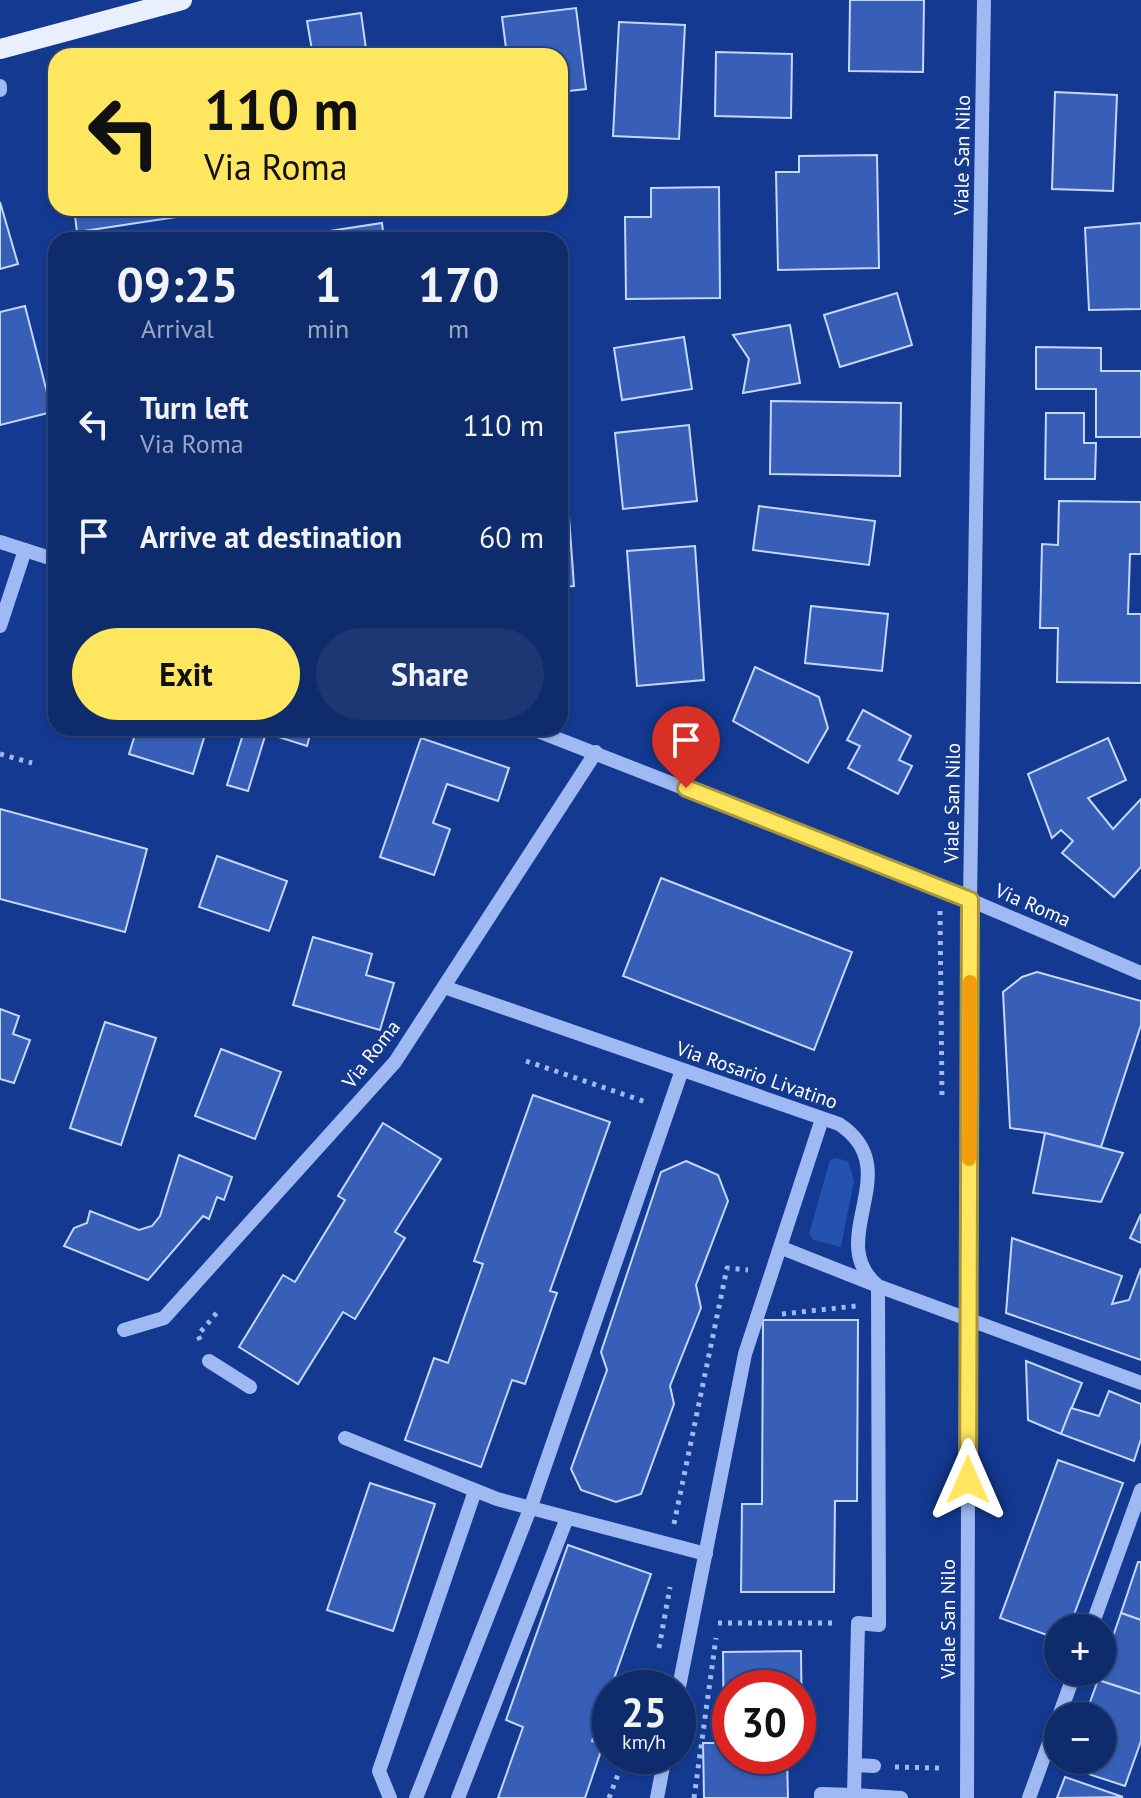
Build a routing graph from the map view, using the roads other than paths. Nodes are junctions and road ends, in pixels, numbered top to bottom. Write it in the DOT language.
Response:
graph roads {
  1 [pos="182,0"];
  2 [pos="984,0"];
  3 [pos="0,49"];
  4 [pos="0,542"];
  5 [pos="25,550"];
  6 [pos="48,557"];
  7 [pos="0,626"];
  8 [pos="552,736"];
  9 [pos="596,752"];
  10 [pos="970,900"];
  11 [pos="1141,973"];
  12 [pos="444,987"];
  13 [pos="682,1070"];
  14 [pos="822,1119"];
  15 [pos="782,1248"];
  16 [pos="878,1286"];
  17 [pos="968,1321"];
  18 [pos="124,1330"];
  19 [pos="209,1361"];
  20 [pos="1141,1383"];
  21 [pos="250,1387"];
  22 [pos="345,1438"];
  23 [pos="1141,1490"];
  24 [pos="475,1491"];
  25 [pos="530,1509"];
  26 [pos="567,1518"];
  27 [pos="706,1554"];
  28 [pos="1096,1614"];
  29 [pos="682,1670"];
  30 [pos="1044,1756"];
  31 [pos="855,1765"];
  32 [pos="874,1766"];
  33 [pos="662,1774"];
  34 [pos="854,1795"];
  35 [pos="390,1798"];
  36 [pos="416,1798"];
  37 [pos="458,1798"];
  38 [pos="657,1798"];
  39 [pos="821,1798"];
  40 [pos="901,1798"];
  41 [pos="967,1798"];
  42 [pos="1029,1798"];
  1 -- 3 [label="main road"];
  2 -- 10 [label="street, Viale San Nilo"];
  4 -- 5 [label="street"];
  5 -- 6 [label="street"];
  5 -- 7 [label="street"];
  8 -- 9 [label="street, Via Roma"];
  9 -- 10 [label="street, Via Roma"];
  9 -- 12 [label="street, Via Roma"];
  10 -- 11 [label="street, Via Roma"];
  10 -- 17 [label="street, Viale San Nilo"];
  12 -- 13 [label="street, Via Rosario Livatino"];
  12 -- 18 [label="street, Via Roma"];
  13 -- 14 [label="street, Via Rosario Livatino"];
  13 -- 25 [label="street"];
  14 -- 15 [label="street"];
  14 -- 16 [label="street, Via Rosario Livatino"];
  15 -- 16 [label="street"];
  15 -- 27 [label="street"];
  16 -- 17 [label="street"];
  16 -- 31 [label="street"];
  17 -- 20 [label="street"];
  17 -- 41 [label="street, Viale San Nilo"];
  19 -- 21 [label="street"];
  22 -- 24 [label="street"];
  23 -- 28 [label="street"];
  24 -- 25 [label="street"];
  24 -- 35 [label="street"];
  25 -- 26 [label="street"];
  25 -- 36 [label="street"];
  26 -- 27 [label="street"];
  26 -- 37 [label="street"];
  27 -- 29 [label="street"];
  30 -- 42 [label="street"];
  31 -- 32 [label="street"];
  31 -- 34 [label="street"];
  33 -- 38 [label="street"];
  34 -- 39 [label="street"];
  34 -- 40 [label="street"];
}
